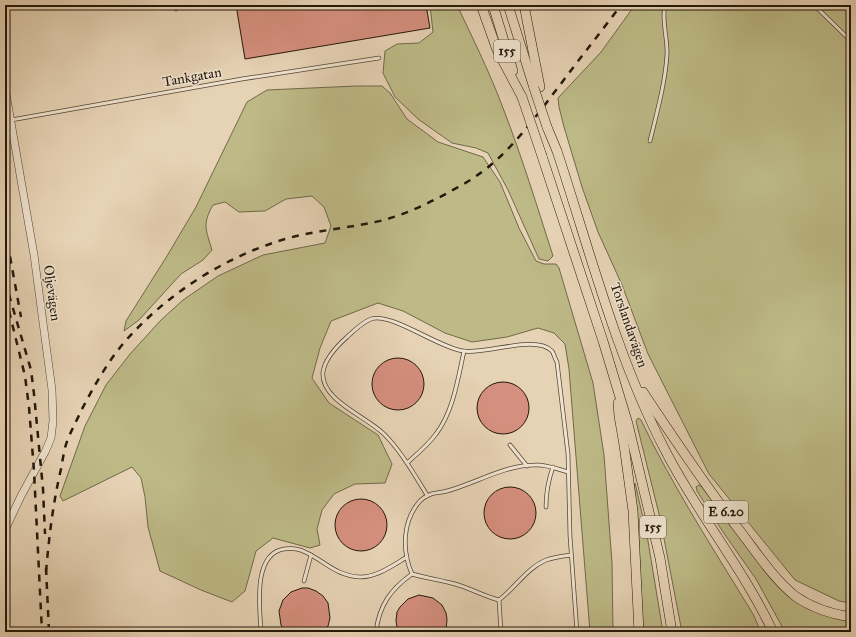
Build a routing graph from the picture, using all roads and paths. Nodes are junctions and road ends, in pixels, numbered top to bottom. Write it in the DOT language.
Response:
graph roads {
  1 [pos="481,5"];
  2 [pos="493,5"];
  3 [pos="508,5"];
  4 [pos="524,5"];
  5 [pos="665,5"];
  6 [pos="814,5"];
  7 [pos="851,41"];
  8 [pos="379,58"];
  9 [pos="5,88"];
  10 [pos="537,88"];
  11 [pos="522,97"];
  12 [pos="10,120"];
  13 [pos="650,141"];
  14 [pos="464,352"];
  15 [pos="630,372"];
  16 [pos="616,385"];
  17 [pos="510,445"];
  18 [pos="406,463"];
  19 [pos="527,466"];
  20 [pos="553,467"];
  21 [pos="568,472"];
  22 [pos="428,495"];
  23 [pos="21,496"];
  24 [pos="546,507"];
  25 [pos="6,519"];
  26 [pos="5,530"];
  27 [pos="312,555"];
  28 [pos="571,555"];
  29 [pos="407,557"];
  30 [pos="412,574"];
  31 [pos="304,581"];
  32 [pos="498,600"];
  33 [pos="851,617"];
  34 [pos="261,632"];
  35 [pos="376,632"];
  36 [pos="501,632"];
  37 [pos="578,632"];
  38 [pos="639,632"];
  39 [pos="672,632"];
  40 [pos="773,632"];
  1 -- 11 [label="main road"];
  2 -- 11 [label="main road, 155"];
  3 -- 10 [label="main road, Torslandavägen / 155"];
  4 -- 10 [label="main road"];
  5 -- 13 [label="lane"];
  6 -- 7 [label="lane"];
  8 -- 12 [label="lane, Tankgatan"];
  9 -- 12 [label="street, Oljevägen"];
  10 -- 15 [label="main road, Torslandavägen / 155, bridge"];
  11 -- 16 [label="main road, 155, bridge"];
  12 -- 23 [label="street, Oljevägen"];
  14 -- 18 [label="lane"];
  14 -- 18 [label="lane"];
  14 -- 21 [label="lane"];
  15 -- 33 [label="main road, E 6.20"];
  15 -- 40 [label="main road, Torslandavägen / 155"];
  16 -- 38 [label="main road, 155"];
  16 -- 39 [label="main road, 155"];
  17 -- 19 [label="lane"];
  18 -- 22 [label="lane"];
  19 -- 20 [label="lane"];
  19 -- 22 [label="lane"];
  20 -- 21 [label="lane"];
  20 -- 24 [label="lane"];
  21 -- 28 [label="lane"];
  22 -- 29 [label="lane"];
  23 -- 25 [label="street, Oljevägen"];
  23 -- 26 [label="street, Oljevägen"];
  27 -- 29 [label="lane"];
  27 -- 31 [label="lane"];
  27 -- 34 [label="lane"];
  28 -- 32 [label="lane"];
  28 -- 37 [label="lane"];
  29 -- 30 [label="lane"];
  30 -- 32 [label="lane"];
  30 -- 35 [label="lane"];
  32 -- 36 [label="lane"];
}
